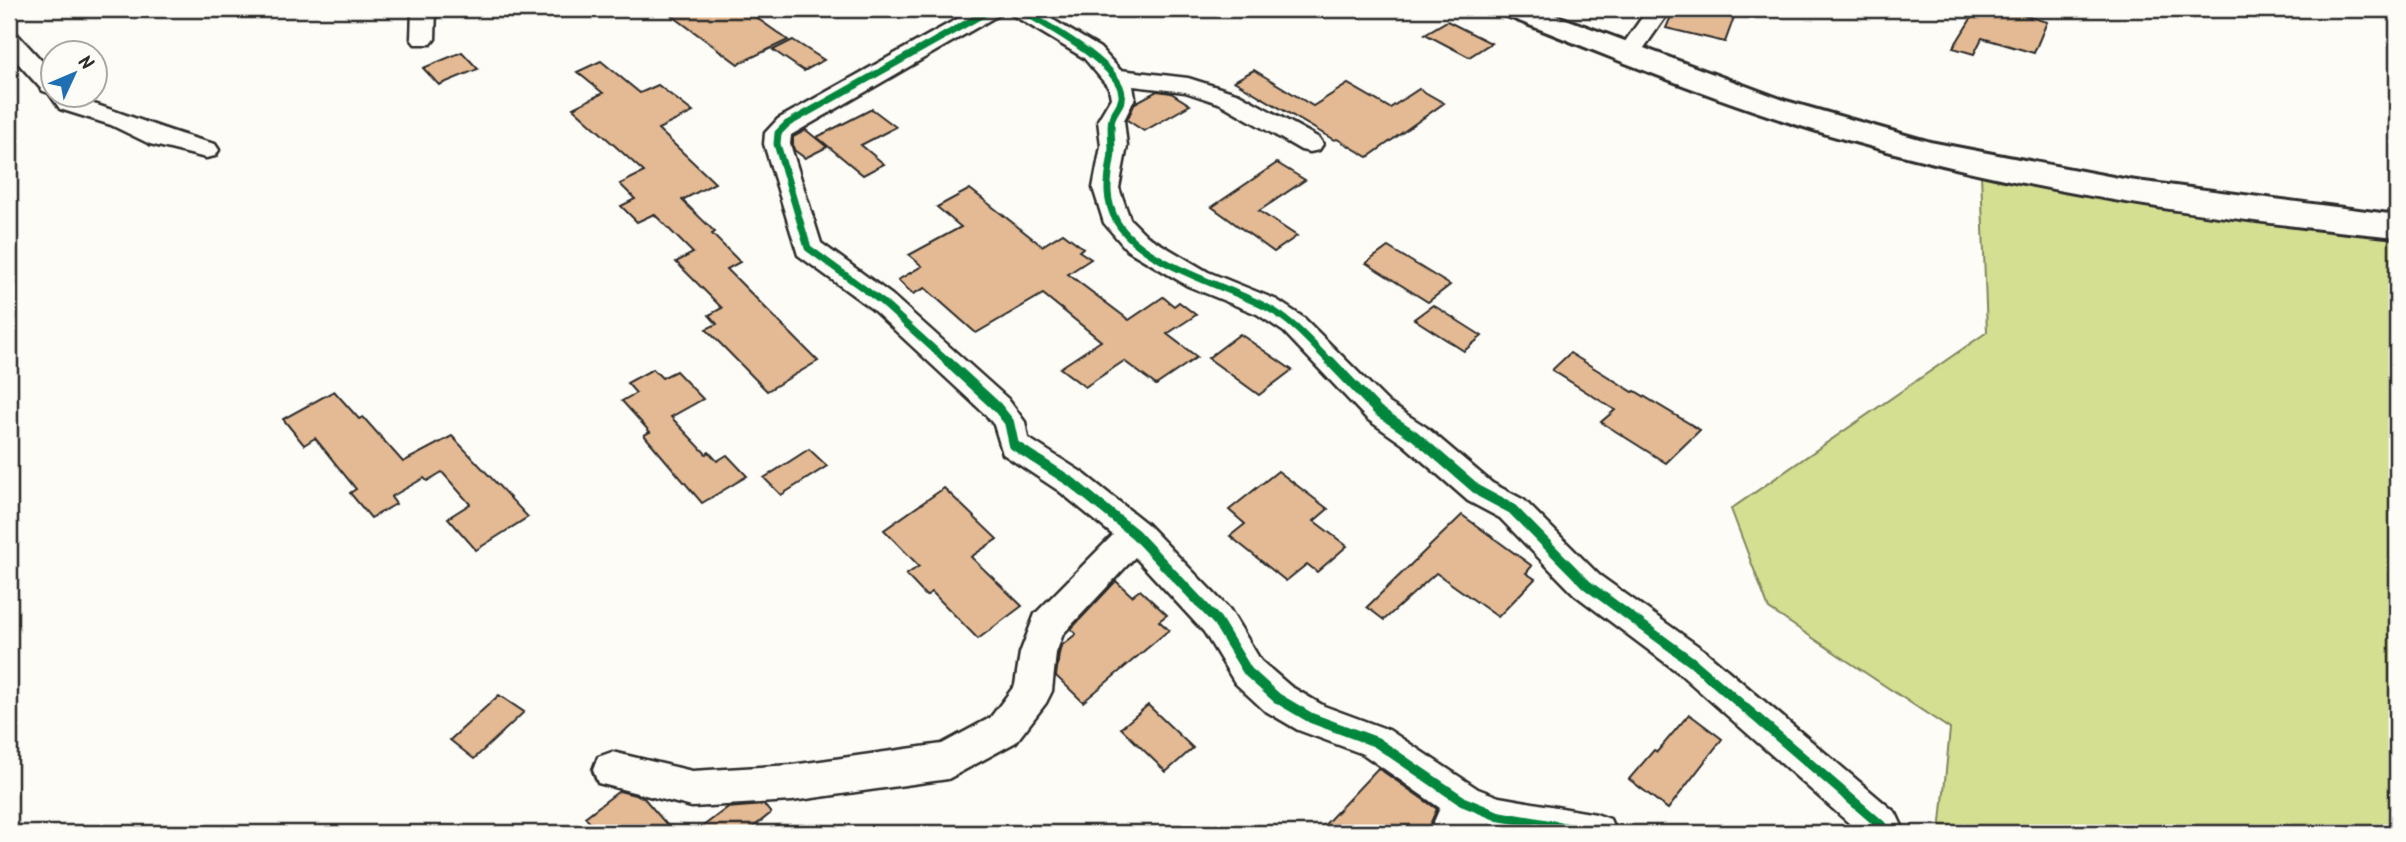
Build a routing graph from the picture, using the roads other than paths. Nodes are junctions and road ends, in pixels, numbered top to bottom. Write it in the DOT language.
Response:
graph roads {
  1 [pos="425,9"];
  2 [pos="992,9"];
  3 [pos="1019,9"];
  4 [pos="1514,9"];
  5 [pos="1659,9"];
  6 [pos="9,39"];
  7 [pos="423,39"];
  8 [pos="1629,53"];
  9 [pos="38,71"];
  10 [pos="1114,77"];
  11 [pos="82,108"];
  12 [pos="1310,144"];
  13 [pos="206,150"];
  14 [pos="2397,226"];
  15 [pos="1135,534"];
  16 [pos="612,770"];
  17 [pos="1456,817"];
  18 [pos="1880,831"];
  19 [pos="1595,833"];
  1 -- 7 [label="street"];
  2 -- 15 [label="street"];
  3 -- 10 [label="street"];
  4 -- 8 [label="main road"];
  5 -- 8 [label="street"];
  6 -- 9 [label="street"];
  8 -- 14 [label="main road"];
  10 -- 12 [label="street"];
  10 -- 18 [label="street"];
  11 -- 13 [label="street"];
  15 -- 16 [label="street"];
  15 -- 17 [label="street"];
  17 -- 19 [label="street"];
}
